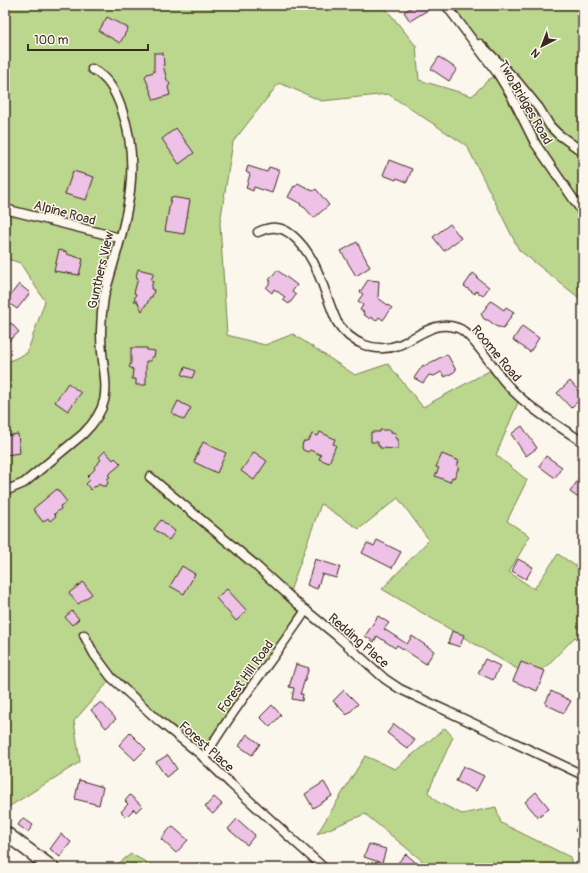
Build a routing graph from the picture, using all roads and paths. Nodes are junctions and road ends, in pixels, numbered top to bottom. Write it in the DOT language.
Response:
graph roads {
  1 [pos="446,5"];
  2 [pos="467,32"];
  3 [pos="92,69"];
  4 [pos="583,152"];
  5 [pos="5,209"];
  6 [pos="583,213"];
  7 [pos="258,232"];
  8 [pos="120,238"];
  9 [pos="583,442"];
  10 [pos="150,477"];
  11 [pos="5,490"];
  12 [pos="306,610"];
  13 [pos="84,634"];
  14 [pos="204,758"];
  15 [pos="583,775"];
  16 [pos="5,833"];
  17 [pos="52,868"];
  18 [pos="324,868"];
  1 -- 2 [label="street, Two Bridges Road"];
  2 -- 4 [label="street"];
  2 -- 6 [label="street, Two Bridges Road"];
  3 -- 8 [label="street, Gunthers View"];
  5 -- 8 [label="street, Alpine Road"];
  7 -- 9 [label="street, Roome Road"];
  8 -- 11 [label="street, Gunthers View"];
  10 -- 12 [label="street, Redding Place"];
  12 -- 14 [label="street, Forest Hill Road"];
  12 -- 15 [label="street, Redding Place"];
  13 -- 14 [label="street, Forest Place"];
  14 -- 18 [label="street, Forest Place"];
  16 -- 17 [label="main road"];
}
